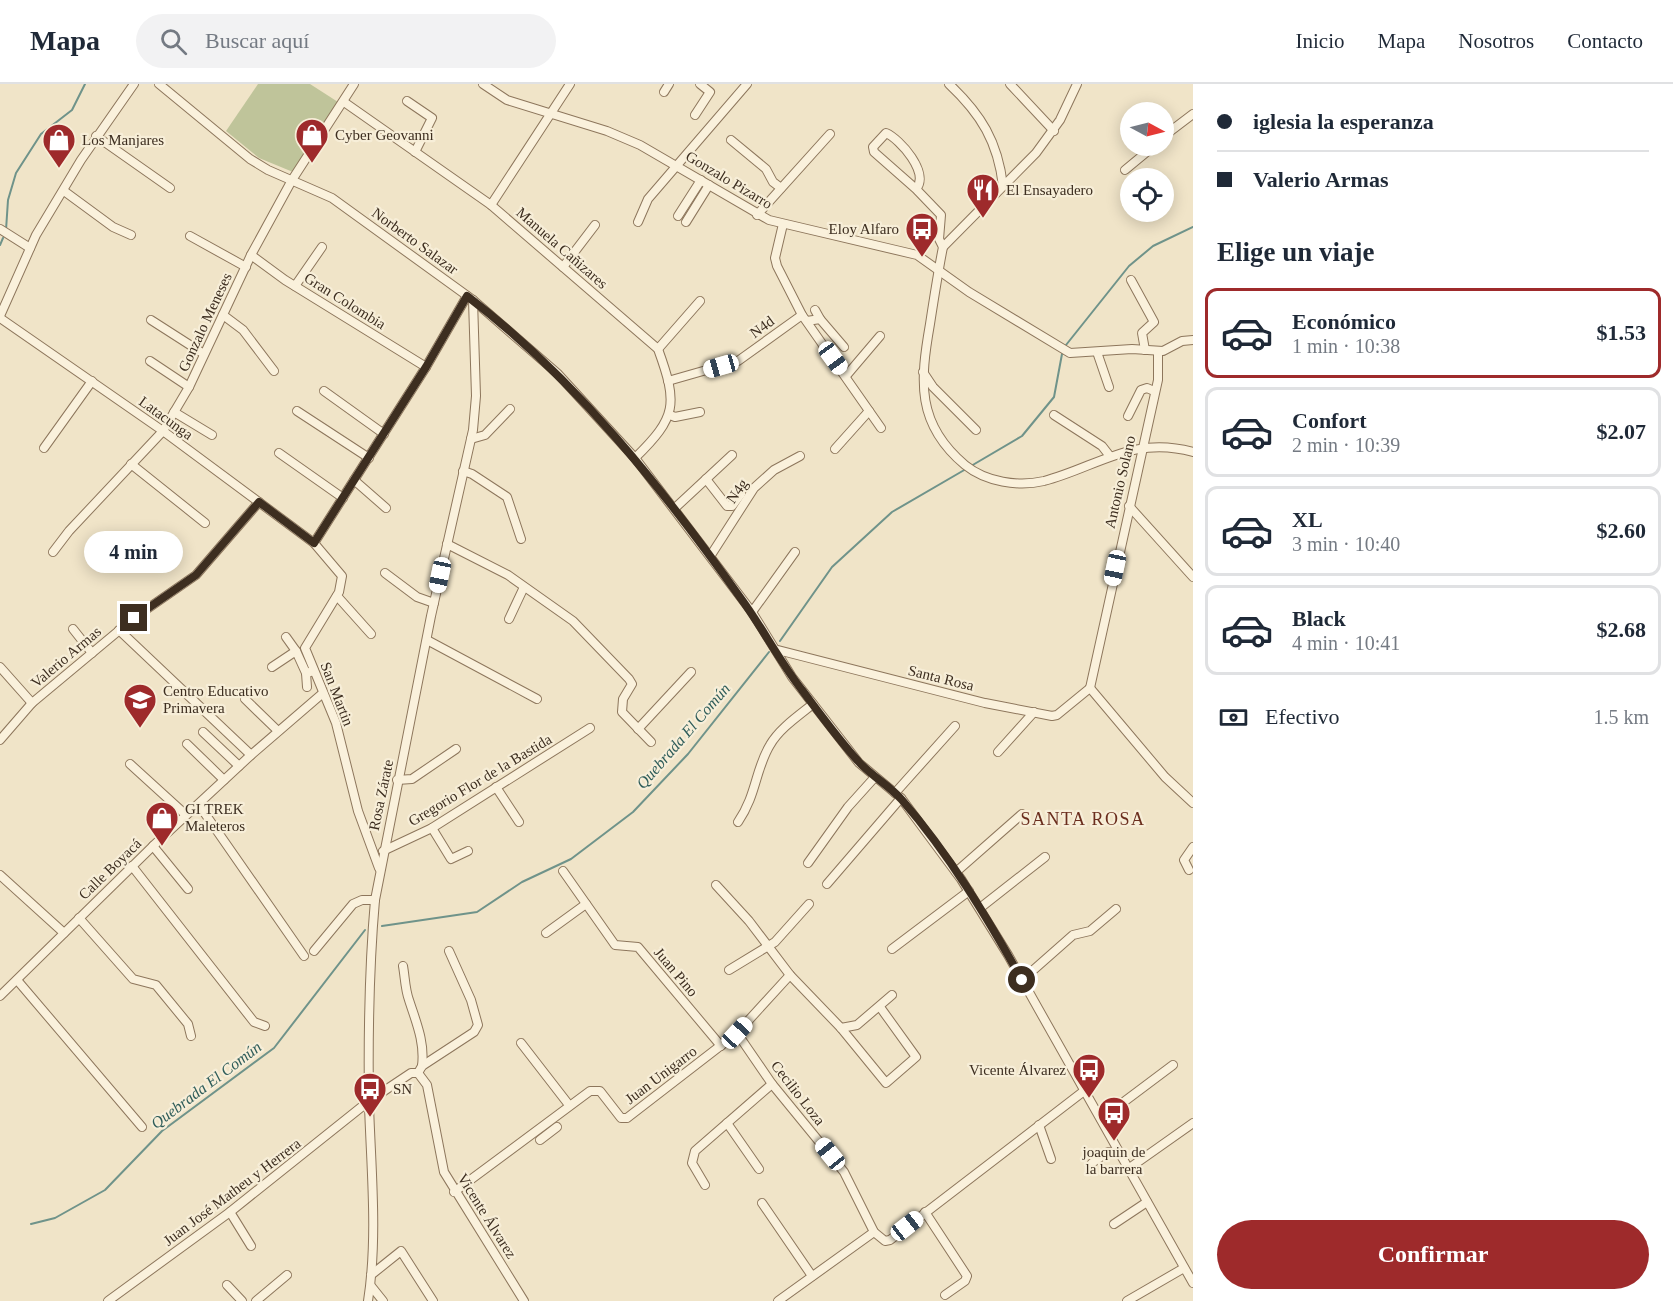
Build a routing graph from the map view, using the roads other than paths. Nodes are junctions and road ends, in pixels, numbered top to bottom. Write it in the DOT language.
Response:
graph roads {
  1 [pos="134,84"];
  2 [pos="159,84"];
  3 [pos="354,84"];
  4 [pos="483,84"];
  5 [pos="570,84"];
  6 [pos="669,84"];
  7 [pos="700,84"];
  8 [pos="747,84"];
  9 [pos="949,84"];
  10 [pos="1010,84"];
  11 [pos="1077,84"];
  12 [pos="664,92"];
  13 [pos="407,101"];
  14 [pos="344,102"];
  15 [pos="550,113"];
  16 [pos="1193,114"];
  17 [pos="695,115"];
  18 [pos="1174,128"];
  19 [pos="1054,131"];
  20 [pos="830,134"];
  21 [pos="96,136"];
  22 [pos="730,140"];
  23 [pos="415,152"];
  24 [pos="1142,156"];
  25 [pos="676,164"];
  26 [pos="1127,168"];
  27 [pos="292,180"];
  28 [pos="701,180"];
  29 [pos="709,185"];
  30 [pos="1003,186"];
  31 [pos="170,188"];
  32 [pos="781,189"];
  33 [pos="916,189"];
  34 [pos="64,190"];
  35 [pos="491,205"];
  36 [pos="757,215"];
  37 [pos="678,216"];
  38 [pos="638,222"];
  39 [pos="686,222"];
  40 [pos="783,224"];
  41 [pos="595,225"];
  42 [pos="0,230"];
  43 [pos="131,235"];
  44 [pos="190,236"];
  45 [pos="322,247"];
  46 [pos="943,247"];
  47 [pos="30,248"];
  48 [pos="251,255"];
  49 [pos="246,267"];
  50 [pos="563,267"];
  51 [pos="939,268"];
  52 [pos="1131,280"];
  53 [pos="295,286"];
  54 [pos="470,298"];
  55 [pos="700,301"];
  56 [pos="814,310"];
  57 [pos="223,315"];
  58 [pos="0,317"];
  59 [pos="805,318"];
  60 [pos="820,319"];
  61 [pos="151,320"];
  62 [pos="880,336"];
  63 [pos="1193,340"];
  64 [pos="844,347"];
  65 [pos="658,349"];
  66 [pos="1145,350"];
  67 [pos="1158,351"];
  68 [pos="1097,352"];
  69 [pos="204,354"];
  70 [pos="150,361"];
  71 [pos="426,367"];
  72 [pos="922,370"];
  73 [pos="274,372"];
  74 [pos="846,376"];
  75 [pos="92,381"];
  76 [pos="668,381"];
  77 [pos="189,387"];
  78 [pos="1109,387"];
  79 [pos="324,391"];
  80 [pos="1154,391"];
  81 [pos="510,410"];
  82 [pos="297,411"];
  83 [pos="869,411"];
  84 [pos="174,412"];
  85 [pos="700,412"];
  86 [pos="670,415"];
  87 [pos="1054,415"];
  88 [pos="1128,416"];
  89 [pos="880,428"];
  90 [pos="976,430"];
  91 [pos="162,431"];
  92 [pos="384,434"];
  93 [pos="212,435"];
  94 [pos="471,439"];
  95 [pos="44,448"];
  96 [pos="835,449"];
  97 [pos="1142,449"];
  98 [pos="1193,452"];
  99 [pos="279,453"];
  100 [pos="732,455"];
  101 [pos="1109,455"];
  102 [pos="800,456"];
  103 [pos="369,458"];
  104 [pos="635,458"];
  105 [pos="131,464"];
  106 [pos="463,471"];
  107 [pos="706,479"];
  108 [pos="354,480"];
  109 [pos="741,494"];
  110 [pos="343,498"];
  111 [pos="259,502"];
  112 [pos="1129,506"];
  113 [pos="386,508"];
  114 [pos="675,508"];
  115 [pos="205,523"];
  116 [pos="521,539"];
  117 [pos="314,543"];
  118 [pos="447,544"];
  119 [pos="53,552"];
  120 [pos="795,552"];
  121 [pos="711,555"];
  122 [pos="385,573"];
  123 [pos="1193,577"];
  124 [pos="524,587"];
  125 [pos="337,596"];
  126 [pos="434,603"];
  127 [pos="752,612"];
  128 [pos="508,619"];
  129 [pos="73,629"];
  130 [pos="118,630"];
  131 [pos="371,634"];
  132 [pos="286,637"];
  133 [pos="427,640"];
  134 [pos="778,650"];
  135 [pos="296,651"];
  136 [pos="92,653"];
  137 [pos="272,666"];
  138 [pos="0,667"];
  139 [pos="310,672"];
  140 [pos="691,672"];
  141 [pos="307,687"];
  142 [pos="1090,688"];
  143 [pos="323,693"];
  144 [pos="245,699"];
  145 [pos="537,699"];
  146 [pos="32,703"];
  147 [pos="813,704"];
  148 [pos="1035,712"];
  149 [pos="955,726"];
  150 [pos="590,728"];
  151 [pos="638,729"];
  152 [pos="278,731"];
  153 [pos="203,732"];
  154 [pos="0,740"];
  155 [pos="651,742"];
  156 [pos="187,744"];
  157 [pos="456,749"];
  158 [pos="998,752"];
  159 [pos="251,755"];
  160 [pos="130,764"];
  161 [pos="239,766"];
  162 [pos="875,777"];
  163 [pos="224,780"];
  164 [pos="398,780"];
  165 [pos="496,787"];
  166 [pos="1193,788"];
  167 [pos="898,795"];
  168 [pos="1185,795"];
  169 [pos="1193,803"];
  170 [pos="199,805"];
  171 [pos="1022,814"];
  172 [pos="186,815"];
  173 [pos="519,822"];
  174 [pos="738,822"];
  175 [pos="432,828"];
  176 [pos="153,846"];
  177 [pos="1193,847"];
  178 [pos="383,851"];
  179 [pos="468,851"];
  180 [pos="1045,857"];
  181 [pos="808,863"];
  182 [pos="132,866"];
  183 [pos="380,870"];
  184 [pos="1189,870"];
  185 [pos="563,871"];
  186 [pos="956,872"];
  187 [pos="0,875"];
  188 [pos="827,884"];
  189 [pos="717,885"];
  190 [pos="188,889"];
  191 [pos="969,891"];
  192 [pos="375,900"];
  193 [pos="586,904"];
  194 [pos="809,904"];
  195 [pos="980,908"];
  196 [pos="1116,909"];
  197 [pos="79,918"];
  198 [pos="64,933"];
  199 [pos="546,933"];
  200 [pos="770,946"];
  201 [pos="892,950"];
  202 [pos="314,951"];
  203 [pos="449,951"];
  204 [pos="304,956"];
  205 [pos="403,966"];
  206 [pos="729,970"];
  207 [pos="790,975"];
  208 [pos="17,980"];
  209 [pos="1022,980"];
  210 [pos="891,995"];
  211 [pos="0,996"];
  212 [pos="880,1008"];
  213 [pos="265,1026"];
  214 [pos="841,1028"];
  215 [pos="737,1033"];
  216 [pos="191,1036"];
  217 [pos="521,1043"];
  218 [pos="721,1046"];
  219 [pos="1173,1065"];
  220 [pos="417,1071"];
  221 [pos="772,1084"];
  222 [pos="1084,1091"];
  223 [pos="369,1101"];
  224 [pos="569,1105"];
  225 [pos="1101,1119"];
  226 [pos="545,1122"];
  227 [pos="727,1123"];
  228 [pos="1193,1123"];
  229 [pos="1040,1125"];
  230 [pos="142,1127"];
  231 [pos="540,1140"];
  232 [pos="1119,1152"];
  233 [pos="1051,1159"];
  234 [pos="1092,1163"];
  235 [pos="759,1168"];
  236 [pos="1128,1168"];
  237 [pos="705,1185"];
  238 [pos="454,1192"];
  239 [pos="1148,1202"];
  240 [pos="762,1203"];
  241 [pos="230,1212"];
  242 [pos="925,1212"];
  243 [pos="1114,1224"];
  244 [pos="874,1232"];
  245 [pos="251,1246"];
  246 [pos="1184,1268"];
  247 [pos="287,1275"];
  248 [pos="371,1275"];
  249 [pos="812,1276"];
  250 [pos="1193,1283"];
  251 [pos="227,1285"];
  252 [pos="371,1286"];
  253 [pos="945,1295"];
  254 [pos="781,1300"];
  255 [pos="108,1301"];
  256 [pos="242,1301"];
  257 [pos="256,1301"];
  258 [pos="368,1301"];
  259 [pos="383,1301"];
  260 [pos="433,1301"];
  261 [pos="524,1301"];
  262 [pos="1127,1301"];
  1 -- 21 [label="street"];
  2 -- 27 [label="street, Norberto Salazar"];
  3 -- 14 [label="street, Gonzalo Meneses"];
  4 -- 15 [label="street, Gonzalo Pizarro"];
  5 -- 15 [label="street"];
  6 -- 12 [label="street"];
  7 -- 17 [label="street"];
  8 -- 25 [label="street"];
  9 -- 30 [label="street"];
  10 -- 19 [label="street"];
  11 -- 19 [label="street"];
  13 -- 23 [label="street"];
  14 -- 23 [label="street, Manuela Cañizares"];
  14 -- 27 [label="street, Gonzalo Meneses"];
  15 -- 25 [label="street, Gonzalo Pizarro"];
  15 -- 35 [label="street"];
  16 -- 18 [label="street"];
  19 -- 30 [label="street"];
  20 -- 32 [label="street"];
  21 -- 31 [label="street"];
  21 -- 34 [label="street"];
  22 -- 32 [label="street"];
  23 -- 35 [label="street, Manuela Cañizares"];
  24 -- 26 [label="street"];
  25 -- 28 [label="street, Gonzalo Pizarro"];
  25 -- 38 [label="street"];
  27 -- 48 [label="street, Gonzalo Meneses"];
  27 -- 54 [label="street, Norberto Salazar"];
  28 -- 29 [label="street, Gonzalo Pizarro"];
  28 -- 37 [label="street"];
  29 -- 36 [label="street, Gonzalo Pizarro"];
  29 -- 39 [label="street"];
  30 -- 46 [label="street"];
  32 -- 36 [label="street"];
  33 -- 33 [label="street"];
  33 -- 46 [label="street"];
  34 -- 43 [label="street"];
  34 -- 47 [label="street"];
  35 -- 50 [label="street, Manuela Cañizares"];
  36 -- 40 [label="street, Gonzalo Pizarro"];
  40 -- 51 [label="street, Gonzalo Pizarro"];
  40 -- 59 [label="street"];
  41 -- 50 [label="street"];
  42 -- 47 [label="street"];
  44 -- 49 [label="street"];
  45 -- 53 [label="street"];
  46 -- 51 [label="street"];
  47 -- 58 [label="street"];
  48 -- 49 [label="street, Gonzalo Meneses"];
  48 -- 53 [label="street, Gran Colombia"];
  49 -- 57 [label="street, Gonzalo Meneses"];
  50 -- 65 [label="street, Manuela Cañizares"];
  51 -- 68 [label="street, Gonzalo Pizarro"];
  51 -- 72 [label="street"];
  52 -- 66 [label="street"];
  53 -- 71 [label="street, Gran Colombia"];
  54 -- 71 [label="street"];
  54 -- 94 [label="street, Rosa Zárate"];
  54 -- 104 [label="street, Norberto Salazar"];
  55 -- 65 [label="street"];
  56 -- 60 [label="street"];
  57 -- 69 [label="street, Gonzalo Meneses"];
  57 -- 73 [label="street"];
  58 -- 75 [label="street, Latacunga"];
  59 -- 60 [label="street"];
  59 -- 74 [label="street"];
  59 -- 76 [label="street, N4d"];
  60 -- 64 [label="street"];
  61 -- 69 [label="street"];
  62 -- 74 [label="street"];
  63 -- 67 [label="street, Gonzalo Pizarro"];
  65 -- 76 [label="street"];
  66 -- 67 [label="street, Gonzalo Pizarro"];
  66 -- 68 [label="street, Gonzalo Pizarro"];
  67 -- 80 [label="street, Antonio Solano"];
  68 -- 78 [label="street"];
  69 -- 77 [label="street, Gonzalo Meneses"];
  70 -- 77 [label="street"];
  71 -- 92 [label="street"];
  72 -- 90 [label="street"];
  72 -- 101 [label="street"];
  74 -- 83 [label="street"];
  75 -- 91 [label="street, Latacunga"];
  75 -- 95 [label="street"];
  76 -- 86 [label="street"];
  77 -- 84 [label="street, Gonzalo Meneses"];
  79 -- 92 [label="street"];
  80 -- 88 [label="street"];
  80 -- 97 [label="street, Antonio Solano"];
  81 -- 94 [label="street"];
  82 -- 103 [label="street"];
  83 -- 89 [label="street"];
  83 -- 96 [label="street"];
  84 -- 91 [label="street, Gonzalo Meneses"];
  84 -- 93 [label="street"];
  85 -- 86 [label="street"];
  86 -- 104 [label="street"];
  87 -- 101 [label="street"];
  91 -- 105 [label="street, Gonzalo Meneses"];
  91 -- 111 [label="street, Latacunga"];
  92 -- 103 [label="street"];
  94 -- 106 [label="street, Rosa Zárate"];
  97 -- 98 [label="street"];
  97 -- 101 [label="street"];
  97 -- 112 [label="street, Antonio Solano"];
  99 -- 110 [label="street"];
  100 -- 107 [label="street"];
  102 -- 121 [label="street, N4g"];
  103 -- 108 [label="street"];
  104 -- 114 [label="street, Norberto Salazar"];
  105 -- 115 [label="street"];
  105 -- 119 [label="street, Gonzalo Meneses"];
  106 -- 116 [label="street"];
  106 -- 118 [label="street, Rosa Zárate"];
  107 -- 109 [label="street"];
  107 -- 114 [label="street"];
  108 -- 110 [label="street"];
  108 -- 113 [label="street"];
  110 -- 117 [label="street"];
  111 -- 117 [label="street, Latacunga"];
  111 -- 130 [label="street, Valerio Armas"];
  112 -- 123 [label="street"];
  112 -- 142 [label="street, Antonio Solano"];
  114 -- 121 [label="street, Norberto Salazar"];
  117 -- 125 [label="street"];
  118 -- 124 [label="street"];
  118 -- 126 [label="street, Rosa Zárate"];
  120 -- 127 [label="street"];
  121 -- 127 [label="street, Norberto Salazar"];
  122 -- 126 [label="street"];
  124 -- 128 [label="street"];
  124 -- 151 [label="street"];
  125 -- 131 [label="street"];
  125 -- 139 [label="street, San Martin"];
  126 -- 133 [label="street, Rosa Zárate"];
  127 -- 134 [label="street, Norberto Salazar"];
  129 -- 136 [label="street"];
  130 -- 136 [label="street, Valerio Armas"];
  130 -- 159 [label="street"];
  132 -- 135 [label="street"];
  133 -- 145 [label="street"];
  133 -- 164 [label="street, Rosa Zárate"];
  134 -- 147 [label="street, Norberto Salazar"];
  134 -- 148 [label="street, Santa Rosa"];
  135 -- 137 [label="street"];
  135 -- 139 [label="street"];
  136 -- 146 [label="street, Valerio Armas"];
  138 -- 146 [label="street"];
  139 -- 141 [label="street"];
  139 -- 143 [label="street, San Martin"];
  140 -- 151 [label="street"];
  142 -- 148 [label="street, Santa Rosa"];
  142 -- 168 [label="street"];
  143 -- 152 [label="street, Calle Boyacá"];
  143 -- 183 [label="street, San Martin"];
  144 -- 152 [label="street"];
  146 -- 154 [label="street, Valerio Armas"];
  147 -- 162 [label="street, Norberto Salazar"];
  147 -- 174 [label="street"];
  148 -- 158 [label="street"];
  149 -- 167 [label="street"];
  150 -- 165 [label="street, Gregorio Flor de la Bastida"];
  151 -- 155 [label="street"];
  152 -- 159 [label="street, Calle Boyacá"];
  153 -- 161 [label="street"];
  156 -- 163 [label="street"];
  157 -- 164 [label="street"];
  159 -- 161 [label="street, Calle Boyacá"];
  160 -- 172 [label="street"];
  161 -- 163 [label="street, Calle Boyacá"];
  162 -- 167 [label="street, Norberto Salazar"];
  162 -- 181 [label="street"];
  163 -- 170 [label="street, Calle Boyacá"];
  164 -- 178 [label="street, Rosa Zárate"];
  165 -- 173 [label="street"];
  165 -- 175 [label="street, Gregorio Flor de la Bastida"];
  166 -- 168 [label="street"];
  167 -- 186 [label="street, Norberto Salazar"];
  167 -- 188 [label="street"];
  168 -- 169 [label="street"];
  170 -- 172 [label="street, Calle Boyacá"];
  170 -- 204 [label="street"];
  171 -- 186 [label="street"];
  172 -- 176 [label="street, Calle Boyacá"];
  175 -- 178 [label="street, Gregorio Flor de la Bastida"];
  175 -- 179 [label="street"];
  176 -- 182 [label="street, Calle Boyacá"];
  176 -- 190 [label="street"];
  177 -- 184 [label="street"];
  178 -- 183 [label="street, Rosa Zárate"];
  180 -- 195 [label="street"];
  182 -- 197 [label="street, Calle Boyacá"];
  182 -- 213 [label="street"];
  183 -- 192 [label="street, Rosa Zárate"];
  185 -- 193 [label="street, Juan Pino"];
  186 -- 191 [label="street, Norberto Salazar"];
  187 -- 198 [label="street"];
  189 -- 200 [label="street"];
  191 -- 195 [label="street, Norberto Salazar"];
  191 -- 201 [label="street"];
  192 -- 202 [label="street"];
  192 -- 223 [label="street, Rosa Zárate"];
  193 -- 199 [label="street"];
  193 -- 218 [label="street, Juan Pino"];
  194 -- 200 [label="street"];
  195 -- 209 [label="street, Norberto Salazar"];
  196 -- 209 [label="street"];
  197 -- 198 [label="street, Calle Boyacá"];
  197 -- 216 [label="street"];
  198 -- 208 [label="street, Calle Boyacá"];
  200 -- 206 [label="street"];
  200 -- 207 [label="street"];
  203 -- 220 [label="street"];
  205 -- 220 [label="street, Vicente Álvarez"];
  207 -- 214 [label="street"];
  207 -- 215 [label="street, Juan Unigarro"];
  208 -- 211 [label="street, Calle Boyacá"];
  208 -- 230 [label="street"];
  209 -- 222 [label="street, Norberto Salazar"];
  210 -- 212 [label="street"];
  212 -- 214 [label="street"];
  212 -- 214 [label="street"];
  215 -- 218 [label="street, Juan Unigarro"];
  215 -- 221 [label="street, Cecilio Loza"];
  217 -- 224 [label="street"];
  218 -- 224 [label="street, Juan Unigarro"];
  219 -- 225 [label="street"];
  220 -- 223 [label="street"];
  220 -- 238 [label="street, Vicente Álvarez"];
  221 -- 227 [label="street"];
  221 -- 244 [label="street, Cecilio Loza"];
  222 -- 225 [label="street, Norberto Salazar"];
  222 -- 229 [label="street"];
  223 -- 241 [label="street, Juan José Matheu y Herrera"];
  223 -- 248 [label="street, Rosa Zárate"];
  224 -- 226 [label="street, Juan Unigarro"];
  225 -- 232 [label="street, Norberto Salazar"];
  226 -- 231 [label="street"];
  226 -- 238 [label="street, Juan Unigarro"];
  227 -- 235 [label="street"];
  227 -- 237 [label="street"];
  228 -- 236 [label="street"];
  229 -- 233 [label="street"];
  229 -- 242 [label="street"];
  232 -- 234 [label="street"];
  232 -- 236 [label="street, Norberto Salazar"];
  236 -- 239 [label="street, Norberto Salazar"];
  238 -- 261 [label="street, Vicente Álvarez"];
  239 -- 243 [label="street"];
  239 -- 246 [label="street, Norberto Salazar"];
  240 -- 249 [label="street"];
  241 -- 245 [label="street"];
  241 -- 255 [label="street, Juan José Matheu y Herrera"];
  242 -- 244 [label="street"];
  242 -- 253 [label="street"];
  244 -- 249 [label="street"];
  246 -- 250 [label="street, Norberto Salazar"];
  246 -- 262 [label="street"];
  247 -- 257 [label="street"];
  248 -- 252 [label="street, Rosa Zárate"];
  248 -- 260 [label="street"];
  249 -- 254 [label="street"];
  251 -- 256 [label="street"];
  252 -- 258 [label="street, Rosa Zárate"];
  252 -- 259 [label="street"];
}
